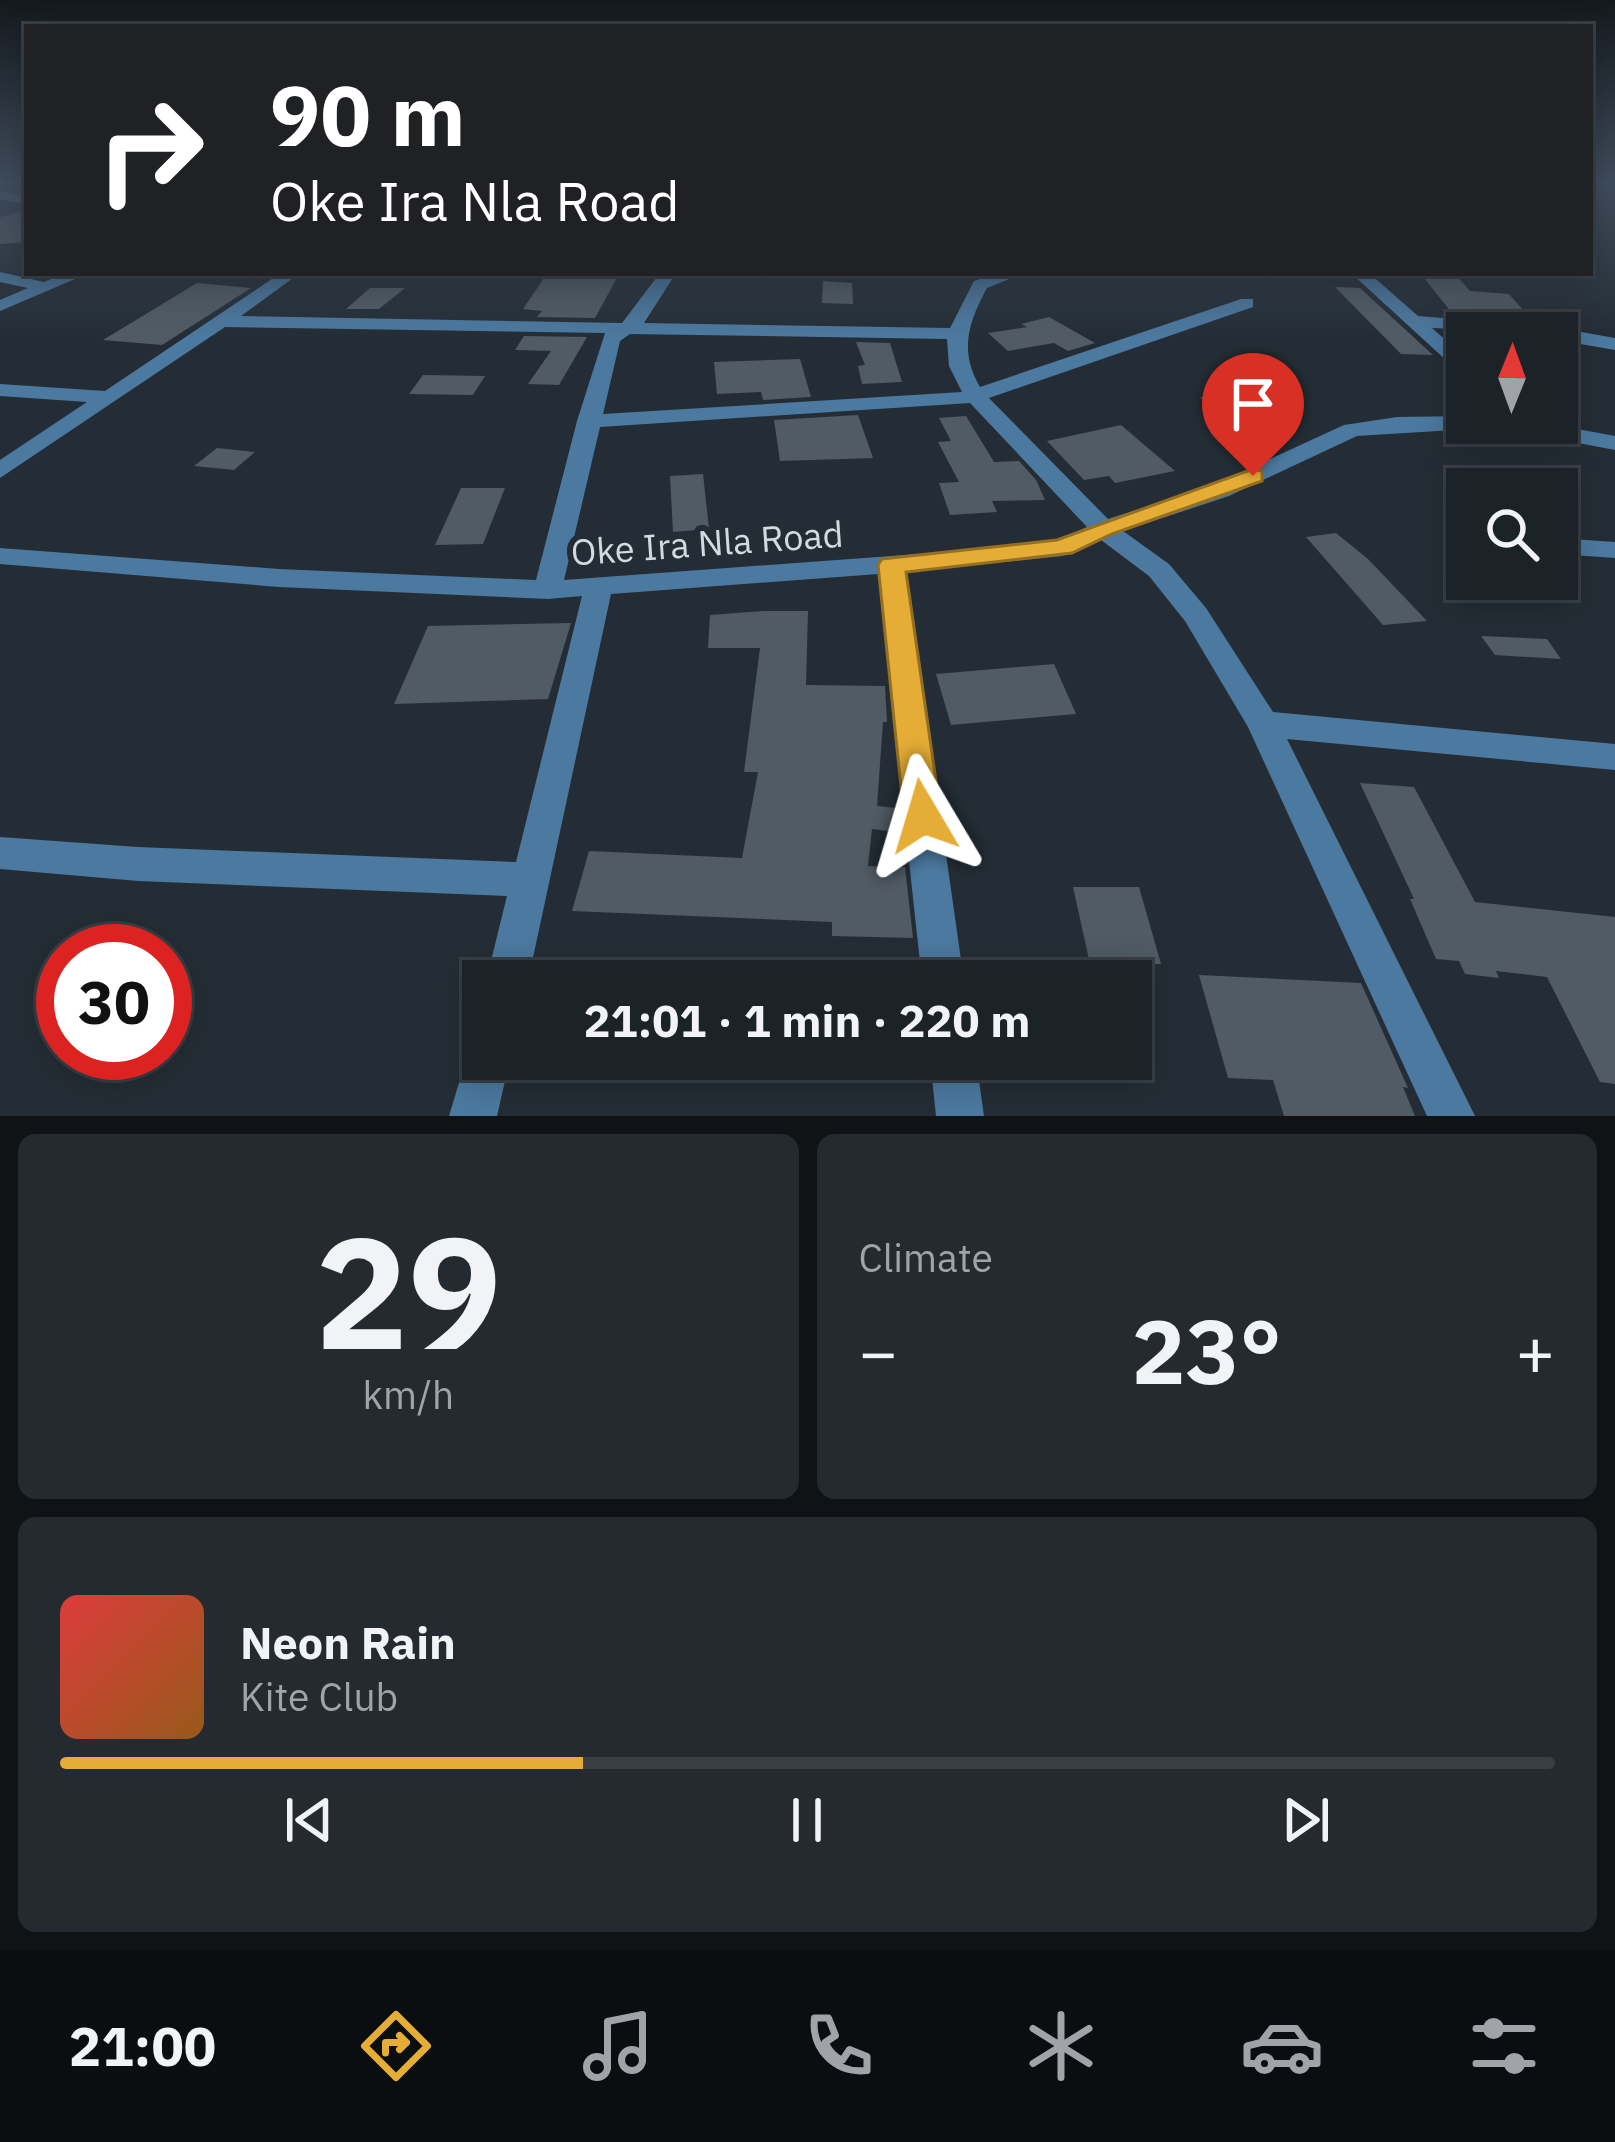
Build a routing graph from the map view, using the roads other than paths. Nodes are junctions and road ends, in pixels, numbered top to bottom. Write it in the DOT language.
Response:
graph roads {
  1 [pos="72,276"];
  2 [pos="287,276"];
  3 [pos="666,276"];
  4 [pos="1007,276"];
  5 [pos="1362,276"];
  6 [pos="0,277"];
  7 [pos="44,287"];
  8 [pos="1247,303"];
  9 [pos="0,305"];
  10 [pos="218,321"];
  11 [pos="1414,321"];
  12 [pos="1446,324"];
  13 [pos="621,328"];
  14 [pos="958,334"];
  15 [pos="1578,337"];
  16 [pos="1615,344"];
  17 [pos="1446,350"];
  18 [pos="0,390"];
  19 [pos="976,396"];
  20 [pos="106,397"];
  21 [pos="588,421"];
  22 [pos="1446,423"];
  23 [pos="1578,435"];
  24 [pos="1615,443"];
  25 [pos="0,471"];
  26 [pos="1102,529"];
  27 [pos="1578,547"];
  28 [pos="1615,550"];
  29 [pos="6,561"];
  30 [pos="891,565"];
  31 [pos="598,589"];
  32 [pos="548,590"];
  33 [pos="1262,724"];
  34 [pos="1615,757"];
  35 [pos="0,853"];
  36 [pos="533,880"];
  37 [pos="512,960"];
  38 [pos="941,960"];
  39 [pos="482,1080"];
  40 [pos="956,1080"];
  41 [pos="473,1116"];
  42 [pos="961,1116"];
  43 [pos="1451,1116"];
  1 -- 7 [label="street"];
  2 -- 10 [label="street"];
  3 -- 13 [label="street"];
  4 -- 14 [label="street"];
  5 -- 11 [label="street"];
  6 -- 7 [label="street"];
  7 -- 9 [label="street"];
  8 -- 19 [label="street"];
  10 -- 13 [label="street"];
  10 -- 20 [label="street"];
  11 -- 12 [label="street"];
  11 -- 17 [label="street"];
  13 -- 14 [label="street"];
  13 -- 21 [label="street"];
  14 -- 19 [label="street"];
  15 -- 16 [label="street"];
  18 -- 20 [label="street"];
  19 -- 21 [label="street"];
  19 -- 26 [label="street"];
  20 -- 25 [label="street"];
  21 -- 32 [label="street"];
  22 -- 26 [label="street, Oke Ira Nla Road"];
  23 -- 24 [label="street, Oke Ira Nla Road"];
  26 -- 30 [label="street, Oke Ira Nla Road"];
  26 -- 33 [label="street"];
  27 -- 28 [label="street"];
  29 -- 32 [label="street, Oke Ira Nla Road"];
  30 -- 31 [label="street, Oke Ira Nla Road"];
  30 -- 38 [label="street"];
  31 -- 32 [label="street, Oke Ira Nla Road"];
  31 -- 36 [label="street"];
  33 -- 34 [label="street"];
  33 -- 43 [label="street"];
  35 -- 36 [label="street"];
  36 -- 37 [label="street"];
  39 -- 41 [label="street"];
  40 -- 42 [label="street"];
}
